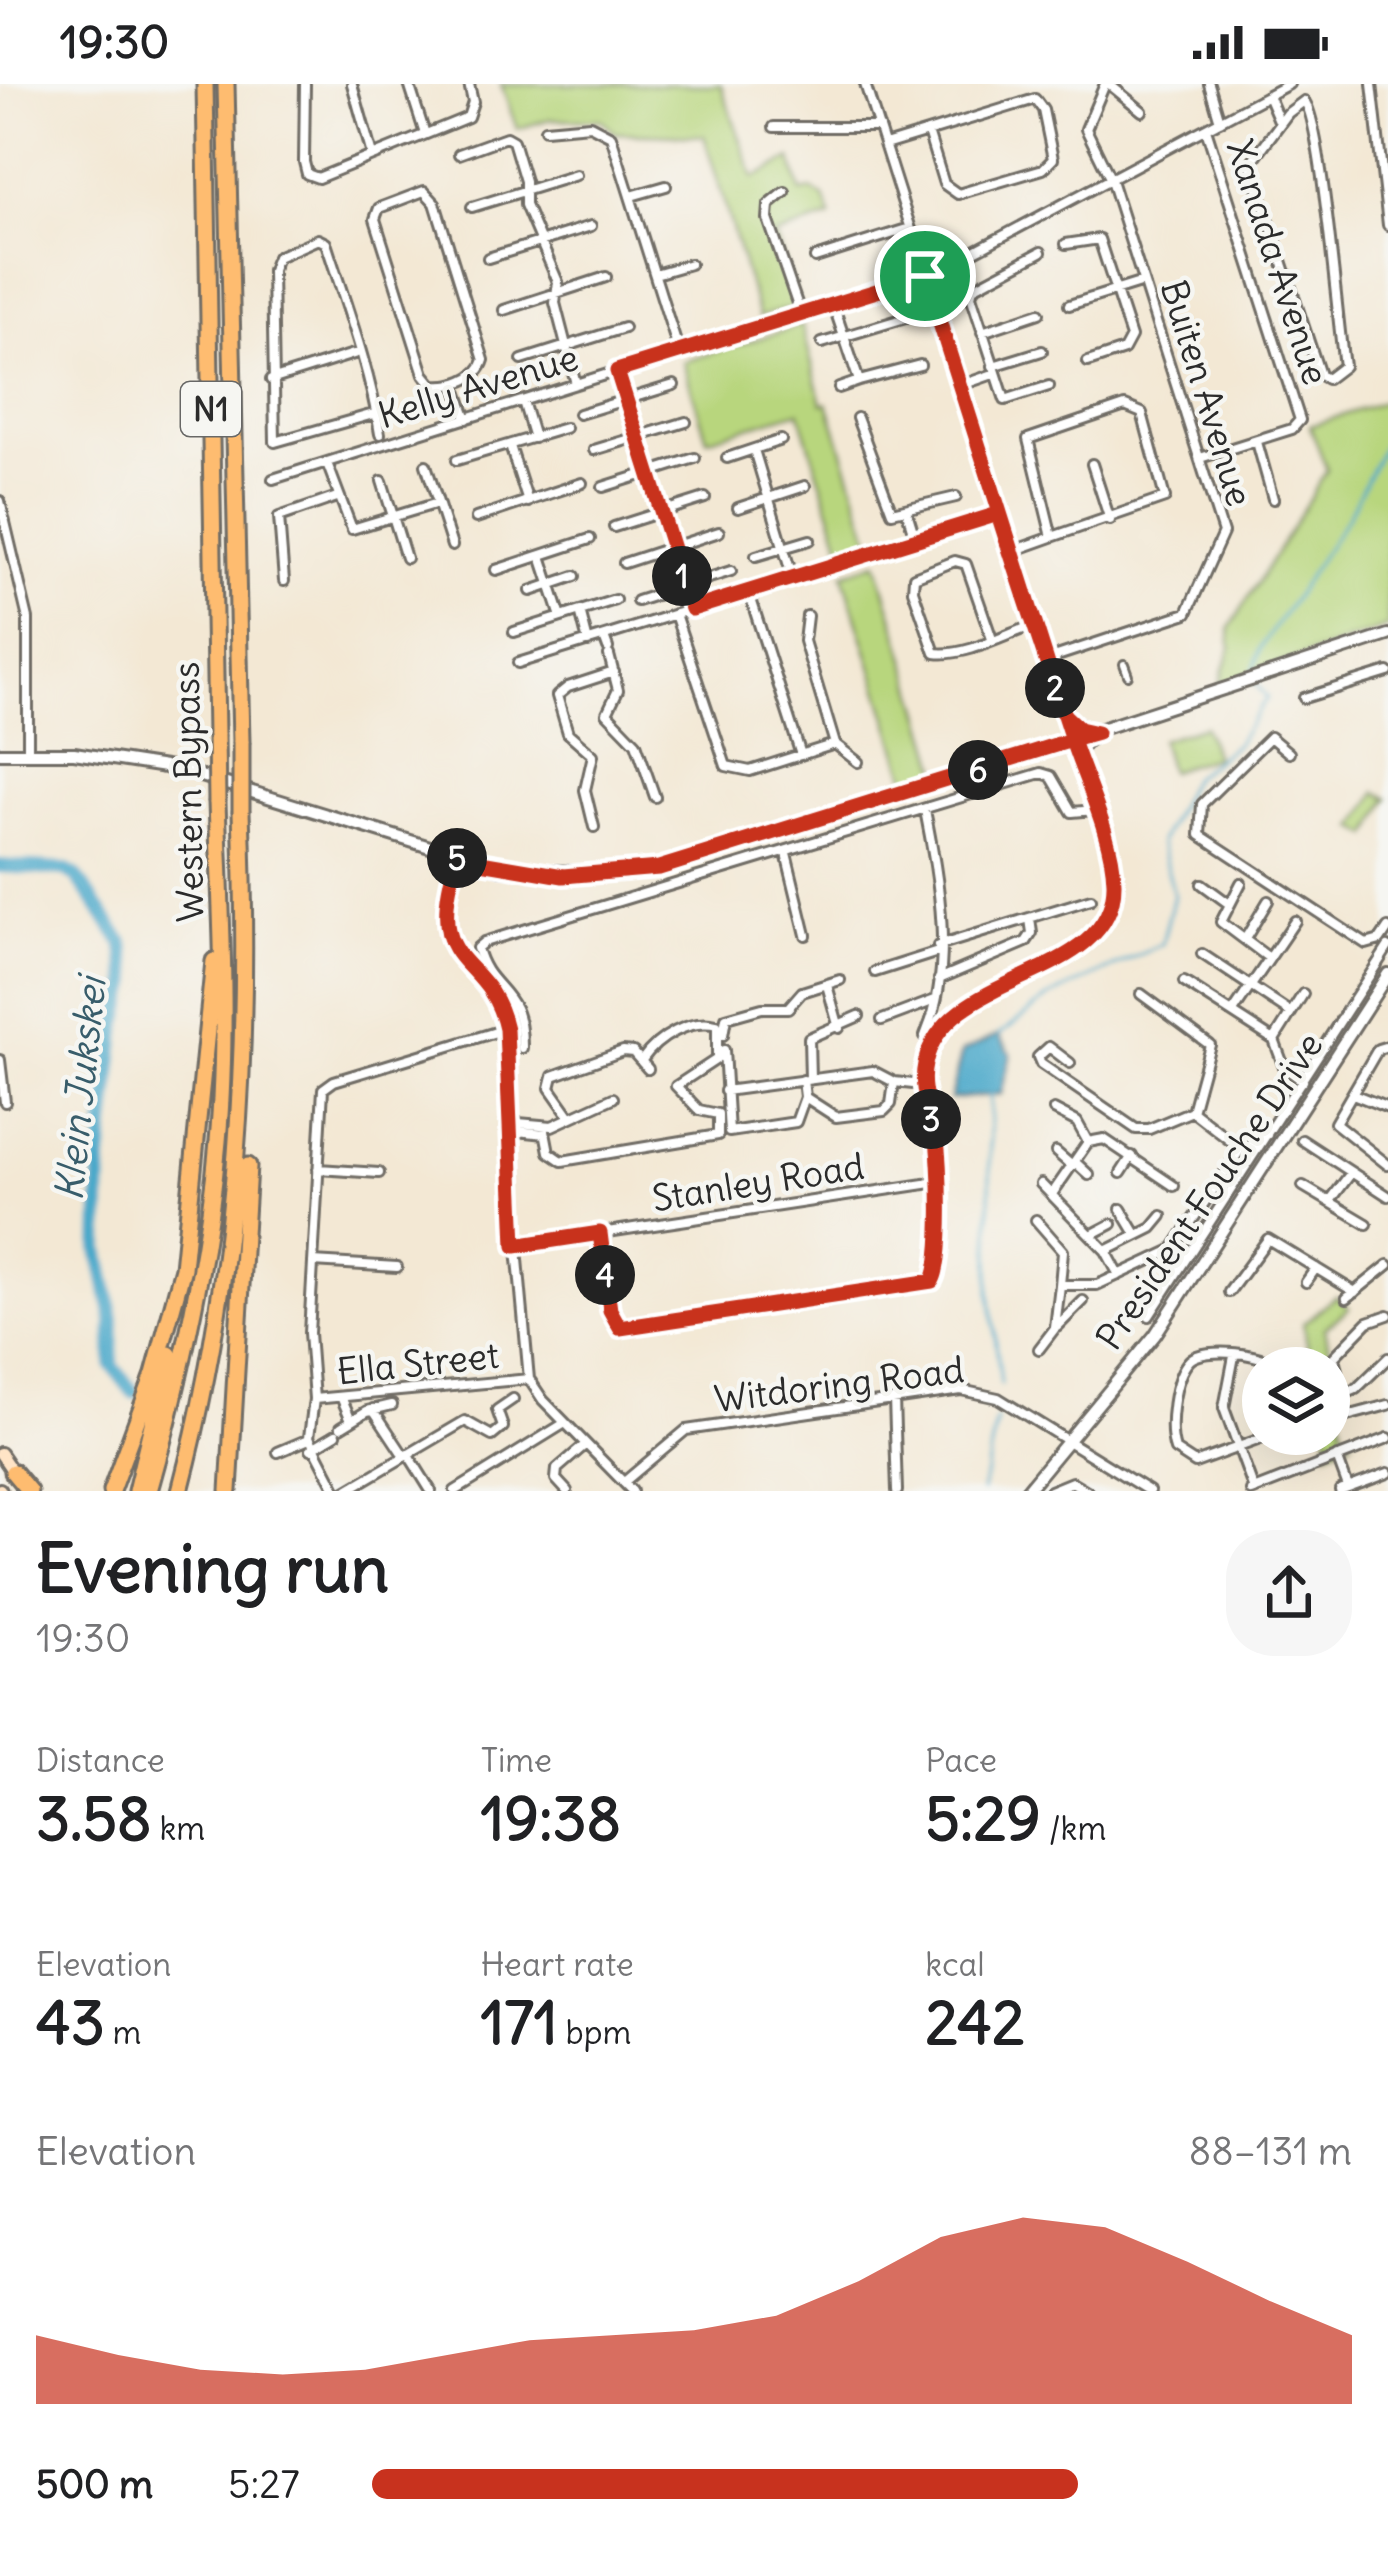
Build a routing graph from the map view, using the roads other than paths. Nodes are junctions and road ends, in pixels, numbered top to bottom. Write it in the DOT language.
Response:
graph roads {
  1 [pos="206,84"];
  2 [pos="226,84"];
  3 [pos="305,84"];
  4 [pos="352,84"];
  5 [pos="409,84"];
  6 [pos="469,84"];
  7 [pos="865,84"];
  8 [pos="1107,84"];
  9 [pos="1209,84"];
  10 [pos="1289,84"];
  11 [pos="1372,84"];
  12 [pos="1268,95"];
  13 [pos="1142,111"];
  14 [pos="1388,114"];
  15 [pos="1376,116"];
  16 [pos="1220,121"];
  17 [pos="1280,123"];
  18 [pos="774,127"];
  19 [pos="879,127"];
  20 [pos="545,129"];
  21 [pos="1206,129"];
  22 [pos="928,132"];
  23 [pos="425,134"];
  24 [pos="885,145"];
  25 [pos="459,154"];
  26 [pos="372,155"];
  27 [pos="576,175"];
  28 [pos="1111,180"];
  29 [pos="666,186"];
  30 [pos="1386,190"];
  31 [pos="524,191"];
  32 [pos="785,192"];
  33 [pos="631,196"];
  34 [pos="472,207"];
  35 [pos="1388,225"];
  36 [pos="591,226"];
  37 [pos="910,228"];
  38 [pos="541,241"];
  39 [pos="1066,244"];
  40 [pos="1041,252"];
  41 [pos="488,258"];
  42 [pos="815,258"];
  43 [pos="691,264"];
  44 [pos="656,274"];
  45 [pos="925,276"];
  46 [pos="606,277"];
  47 [pos="1143,282"];
  48 [pos="1116,290"];
  49 [pos="555,293"];
  50 [pos="833,304"];
  51 [pos="1069,305"];
  52 [pos="504,310"];
  53 [pos="1039,313"];
  54 [pos="801,315"];
  55 [pos="912,316"];
  56 [pos="624,328"];
  57 [pos="982,332"];
  58 [pos="844,336"];
  59 [pos="822,343"];
  60 [pos="566,346"];
  61 [pos="1042,351"];
  62 [pos="361,352"];
  63 [pos="679,352"];
  64 [pos="522,360"];
  65 [pos="1088,362"];
  66 [pos="920,365"];
  67 [pos="994,369"];
  68 [pos="617,371"];
  69 [pos="271,380"];
  70 [pos="859,382"];
  71 [pos="576,384"];
  72 [pos="455,385"];
  73 [pos="674,385"];
  74 [pos="959,386"];
  75 [pos="1049,386"];
  76 [pos="839,388"];
  77 [pos="627,400"];
  78 [pos="523,401"];
  79 [pos="377,412"];
  80 [pos="579,414"];
  81 [pos="857,418"];
  82 [pos="466,419"];
  83 [pos="686,422"];
  84 [pos="565,428"];
  85 [pos="639,436"];
  86 [pos="534,438"];
  87 [pos="381,439"];
  88 [pos="781,440"];
  89 [pos="1256,442"];
  90 [pos="510,446"];
  91 [pos="594,450"];
  92 [pos="754,450"];
  93 [pos="695,458"];
  94 [pos="727,458"];
  95 [pos="1200,458"];
  96 [pos="457,460"];
  97 [pos="326,463"];
  98 [pos="1092,464"];
  99 [pos="426,465"];
  100 [pos="650,472"];
  101 [pos="273,479"];
  102 [pos="382,481"];
  103 [pos="582,483"];
  104 [pos="805,486"];
  105 [pos="603,487"];
  106 [pos="337,497"];
  107 [pos="956,497"];
  108 [pos="705,498"];
  109 [pos="769,498"];
  110 [pos="1273,499"];
  111 [pos="0,501"];
  112 [pos="528,502"];
  113 [pos="438,503"];
  114 [pos="738,508"];
  115 [pos="663,511"];
  116 [pos="907,512"];
  117 [pos="998,514"];
  118 [pos="394,518"];
  119 [pos="476,518"];
  120 [pos="1110,520"];
  121 [pos="614,527"];
  122 [pos="719,532"];
  123 [pos="1052,538"];
  124 [pos="590,539"];
  125 [pos="810,540"];
  126 [pos="916,541"];
  127 [pos="452,546"];
  128 [pos="674,547"];
  129 [pos="784,548"];
  130 [pos="1010,552"];
  131 [pos="541,555"];
  132 [pos="756,556"];
  133 [pos="406,558"];
  134 [pos="624,562"];
  135 [pos="496,569"];
  136 [pos="731,571"];
  137 [pos="575,576"];
  138 [pos="794,579"];
  139 [pos="284,581"];
  140 [pos="550,584"];
  141 [pos="685,586"];
  142 [pos="531,591"];
  143 [pos="749,592"];
  144 [pos="615,600"];
  145 [pos="637,601"];
  146 [pos="692,609"];
  147 [pos="580,611"];
  148 [pos="675,614"];
  149 [pos="807,616"];
  150 [pos="561,617"];
  151 [pos="1034,625"];
  152 [pos="514,632"];
  153 [pos="1388,635"];
  154 [pos="604,637"];
  155 [pos="992,639"];
  156 [pos="588,642"];
  157 [pos="1045,660"];
  158 [pos="518,663"];
  159 [pos="1124,664"];
  160 [pos="614,672"];
  161 [pos="1388,672"];
  162 [pos="1128,675"];
  163 [pos="1304,698"];
  164 [pos="1064,715"];
  165 [pos="1096,733"];
  166 [pos="1072,741"];
  167 [pos="835,744"];
  168 [pos="0,753"];
  169 [pos="28,753"];
  170 [pos="1289,753"];
  171 [pos="1076,754"];
  172 [pos="801,755"];
  173 [pos="858,762"];
  174 [pos="655,797"];
  175 [pos="925,810"];
  176 [pos="1095,810"];
  177 [pos="594,827"];
  178 [pos="786,853"];
  179 [pos="458,855"];
  180 [pos="1241,883"];
  181 [pos="1202,884"];
  182 [pos="220,897"];
  183 [pos="1090,899"];
  184 [pos="1268,901"];
  185 [pos="1228,903"];
  186 [pos="1030,919"];
  187 [pos="1295,921"];
  188 [pos="1388,928"];
  189 [pos="806,935"];
  190 [pos="1244,939"];
  191 [pos="1388,947"];
  192 [pos="938,949"];
  193 [pos="1202,954"];
  194 [pos="246,958"];
  195 [pos="1269,958"];
  196 [pos="875,972"];
  197 [pos="1388,974"];
  198 [pos="840,980"];
  199 [pos="939,980"];
  200 [pos="1184,982"];
  201 [pos="826,985"];
  202 [pos="1249,986"];
  203 [pos="1142,994"];
  204 [pos="1303,994"];
  205 [pos="937,1000"];
  206 [pos="1233,1012"];
  207 [pos="1291,1013"];
  208 [pos="860,1016"];
  209 [pos="882,1020"];
  210 [pos="839,1028"];
  211 [pos="506,1029"];
  212 [pos="925,1036"];
  213 [pos="1274,1040"];
  214 [pos="1388,1046"];
  215 [pos="522,1048"];
  216 [pos="0,1060"];
  217 [pos="1070,1063"];
  218 [pos="807,1079"];
  219 [pos="1303,1081"];
  220 [pos="894,1082"];
  221 [pos="923,1085"];
  222 [pos="725,1091"];
  223 [pos="1353,1094"];
  224 [pos="805,1097"];
  225 [pos="613,1098"];
  226 [pos="5,1102"];
  227 [pos="1388,1108"];
  228 [pos="1054,1110"];
  229 [pos="1192,1111"];
  230 [pos="568,1115"];
  231 [pos="508,1126"];
  232 [pos="545,1130"];
  233 [pos="1268,1135"];
  234 [pos="1301,1140"];
  235 [pos="1088,1142"];
  236 [pos="1241,1149"];
  237 [pos="1056,1152"];
  238 [pos="1132,1156"];
  239 [pos="1073,1164"];
  240 [pos="1387,1164"];
  241 [pos="318,1169"];
  242 [pos="379,1172"];
  243 [pos="1351,1172"];
  244 [pos="1121,1173"];
  245 [pos="1089,1174"];
  246 [pos="938,1182"];
  247 [pos="1040,1184"];
  248 [pos="1174,1186"];
  249 [pos="1303,1186"];
  250 [pos="1052,1194"];
  251 [pos="1388,1196"];
  252 [pos="1330,1202"];
  253 [pos="1121,1209"];
  254 [pos="1162,1216"];
  255 [pos="1036,1220"];
  256 [pos="1112,1224"];
  257 [pos="1367,1224"];
  258 [pos="600,1233"];
  259 [pos="1136,1234"];
  260 [pos="1091,1235"];
  261 [pos="515,1246"];
  262 [pos="1106,1251"];
  263 [pos="314,1262"];
  264 [pos="1388,1265"];
  265 [pos="397,1267"];
  266 [pos="183,1268"];
  267 [pos="1316,1268"];
  268 [pos="1119,1275"];
  269 [pos="1306,1282"];
  270 [pos="1060,1285"];
  271 [pos="1229,1292"];
  272 [pos="1083,1301"];
  273 [pos="1388,1315"];
  274 [pos="1149,1316"];
  275 [pos="1055,1328"];
  276 [pos="1340,1347"];
  277 [pos="1039,1349"];
  278 [pos="1234,1356"];
  279 [pos="1242,1356"];
  280 [pos="1388,1358"];
  281 [pos="529,1379"];
  282 [pos="1350,1392"];
  283 [pos="314,1399"];
  284 [pos="342,1399"];
  285 [pos="513,1399"];
  286 [pos="894,1399"];
  287 [pos="392,1405"];
  288 [pos="1388,1405"];
  289 [pos="373,1409"];
  290 [pos="1350,1416"];
  291 [pos="351,1420"];
  292 [pos="565,1423"];
  293 [pos="1388,1438"];
  294 [pos="1069,1439"];
  295 [pos="310,1444"];
  296 [pos="586,1444"];
  297 [pos="1242,1446"];
  298 [pos="1238,1448"];
  299 [pos="278,1452"];
  300 [pos="0,1454"];
  301 [pos="406,1455"];
  302 [pos="1337,1457"];
  303 [pos="13,1472"];
  304 [pos="1388,1473"];
  305 [pos="624,1482"];
  306 [pos="1363,1487"];
  307 [pos="1344,1489"];
  308 [pos="27,1491"];
  309 [pos="111,1491"];
  310 [pos="136,1491"];
  311 [pos="149,1491"];
  312 [pos="180,1491"];
  313 [pos="229,1491"];
  314 [pos="336,1491"];
  315 [pos="346,1491"];
  316 [pos="431,1491"];
  317 [pos="455,1491"];
  318 [pos="567,1491"];
  319 [pos="632,1491"];
  320 [pos="897,1491"];
  321 [pos="1026,1491"];
  322 [pos="1050,1491"];
  323 [pos="1088,1491"];
  324 [pos="1149,1491"];
  325 [pos="1253,1491"];
  1 -- 182 [label="highway, Western Bypass / N1, bridge"];
  2 -- 194 [label="highway, Western Bypass / N1, bridge"];
  3 -- 26 [label="street"];
  4 -- 26 [label="street"];
  5 -- 23 [label="street"];
  6 -- 23 [label="street"];
  7 -- 19 [label="street"];
  8 -- 13 [label="street"];
  8 -- 28 [label="street, Buiten Avenue"];
  9 -- 16 [label="street"];
  10 -- 12 [label="street, Kelly Avenue"];
  11 -- 15 [label="street"];
  12 -- 16 [label="street, Kelly Avenue"];
  12 -- 17 [label="street"];
  14 -- 15 [label="street"];
  15 -- 30 [label="street"];
  16 -- 21 [label="street, Kelly Avenue"];
  17 -- 17 [label="street"];
  18 -- 19 [label="street"];
  19 -- 24 [label="street"];
  20 -- 33 [label="street"];
  21 -- 28 [label="street, Kelly Avenue"];
  21 -- 89 [label="street, Xanada Avenue"];
  22 -- 22 [label="street"];
  22 -- 24 [label="street"];
  23 -- 26 [label="street"];
  24 -- 37 [label="street"];
  25 -- 31 [label="street"];
  27 -- 31 [label="street"];
  28 -- 45 [label="street, Kelly Avenue"];
  28 -- 47 [label="street, Buiten Avenue"];
  29 -- 33 [label="street"];
  30 -- 35 [label="street"];
  31 -- 34 [label="street"];
  31 -- 38 [label="street"];
  32 -- 54 [label="street"];
  33 -- 44 [label="street"];
  36 -- 38 [label="street"];
  37 -- 42 [label="street"];
  37 -- 45 [label="street"];
  38 -- 41 [label="street"];
  38 -- 49 [label="street"];
  39 -- 48 [label="street"];
  40 -- 57 [label="street"];
  43 -- 44 [label="street"];
  44 -- 63 [label="street"];
  45 -- 50 [label="street, Kelly Avenue"];
  45 -- 74 [label="street"];
  46 -- 49 [label="street"];
  47 -- 48 [label="street"];
  47 -- 95 [label="street, Buiten Avenue"];
  48 -- 51 [label="street"];
  48 -- 65 [label="street"];
  49 -- 52 [label="street"];
  49 -- 60 [label="street"];
  50 -- 54 [label="street, Kelly Avenue"];
  50 -- 58 [label="street"];
  53 -- 57 [label="street"];
  54 -- 63 [label="street, Kelly Avenue"];
  55 -- 58 [label="street"];
  56 -- 60 [label="street"];
  57 -- 67 [label="street"];
  58 -- 59 [label="street"];
  58 -- 70 [label="street"];
  60 -- 64 [label="street"];
  60 -- 71 [label="street"];
  61 -- 67 [label="street"];
  62 -- 69 [label="street"];
  62 -- 69 [label="street"];
  62 -- 79 [label="street"];
  63 -- 68 [label="street, Kelly Avenue"];
  66 -- 70 [label="street"];
  67 -- 74 [label="street"];
  67 -- 75 [label="street"];
  68 -- 71 [label="street, Kelly Avenue"];
  68 -- 77 [label="street"];
  69 -- 79 [label="street"];
  70 -- 76 [label="street"];
  71 -- 78 [label="street, Kelly Avenue"];
  72 -- 72 [label="street"];
  72 -- 82 [label="street"];
  73 -- 77 [label="street"];
  74 -- 117 [label="street"];
  77 -- 80 [label="street"];
  77 -- 85 [label="street"];
  78 -- 82 [label="street, Kelly Avenue"];
  78 -- 86 [label="street"];
  79 -- 87 [label="street"];
  81 -- 116 [label="street"];
  82 -- 87 [label="street, Kelly Avenue"];
  83 -- 85 [label="street"];
  84 -- 86 [label="street"];
  85 -- 91 [label="street"];
  85 -- 100 [label="street"];
  86 -- 90 [label="street"];
  87 -- 97 [label="street, Kelly Avenue"];
  88 -- 92 [label="street"];
  89 -- 95 [label="street"];
  89 -- 110 [label="street"];
  90 -- 96 [label="street"];
  90 -- 112 [label="street"];
  92 -- 94 [label="street"];
  92 -- 109 [label="street"];
  93 -- 100 [label="street"];
  95 -- 157 [label="street, Buiten Avenue"];
  97 -- 101 [label="street, Kelly Avenue"];
  97 -- 106 [label="street"];
  98 -- 120 [label="street"];
  99 -- 113 [label="street"];
  100 -- 105 [label="street"];
  100 -- 115 [label="street"];
  102 -- 118 [label="street"];
  103 -- 112 [label="street"];
  104 -- 109 [label="street"];
  106 -- 118 [label="street"];
  106 -- 139 [label="street"];
  107 -- 116 [label="street"];
  108 -- 115 [label="street"];
  109 -- 114 [label="street"];
  109 -- 129 [label="street"];
  111 -- 169 [label="street"];
  112 -- 119 [label="street"];
  113 -- 118 [label="street"];
  113 -- 127 [label="street"];
  115 -- 121 [label="street"];
  115 -- 128 [label="street"];
  116 -- 126 [label="street"];
  117 -- 126 [label="street"];
  117 -- 130 [label="street"];
  118 -- 133 [label="street"];
  120 -- 123 [label="street"];
  120 -- 123 [label="street"];
  122 -- 128 [label="street"];
  123 -- 130 [label="street"];
  124 -- 131 [label="street"];
  125 -- 129 [label="street"];
  126 -- 138 [label="street"];
  128 -- 134 [label="street"];
  128 -- 141 [label="street"];
  129 -- 132 [label="street"];
  129 -- 138 [label="street"];
  130 -- 151 [label="street"];
  131 -- 135 [label="street"];
  131 -- 140 [label="street"];
  136 -- 141 [label="street"];
  137 -- 140 [label="street"];
  138 -- 143 [label="street"];
  140 -- 142 [label="street"];
  140 -- 150 [label="street"];
  141 -- 145 [label="street"];
  141 -- 146 [label="street"];
  143 -- 146 [label="street"];
  143 -- 172 [label="street"];
  144 -- 147 [label="street"];
  146 -- 148 [label="street"];
  147 -- 150 [label="street"];
  147 -- 156 [label="street"];
  148 -- 154 [label="street"];
  148 -- 172 [label="street"];
  149 -- 167 [label="street"];
  150 -- 152 [label="street"];
  151 -- 155 [label="street"];
  151 -- 157 [label="street"];
  153 -- 165 [label="street"];
  154 -- 156 [label="street"];
  154 -- 160 [label="street"];
  155 -- 155 [label="street"];
  156 -- 158 [label="street"];
  157 -- 164 [label="street"];
  159 -- 162 [label="street"];
  160 -- 174 [label="street"];
  160 -- 177 [label="street"];
  161 -- 163 [label="street"];
  164 -- 165 [label="street"];
  164 -- 166 [label="street"];
  165 -- 166 [label="street"];
  165 -- 171 [label="street"];
  166 -- 171 [label="street"];
  166 -- 179 [label="street"];
  167 -- 172 [label="street"];
  167 -- 173 [label="street"];
  168 -- 169 [label="street"];
  169 -- 179 [label="street"];
  170 -- 188 [label="street"];
  171 -- 176 [label="street"];
  175 -- 176 [label="street"];
  175 -- 178 [label="street"];
  175 -- 192 [label="street"];
  176 -- 221 [label="street"];
  178 -- 189 [label="street"];
  178 -- 215 [label="street"];
  179 -- 211 [label="street"];
  180 -- 185 [label="street"];
  181 -- 185 [label="street"];
  182 -- 266 [label="highway"];
  182 -- 311 [label="highway, Western Bypass / N1"];
  183 -- 186 [label="street"];
  184 -- 190 [label="street"];
  185 -- 190 [label="street"];
  186 -- 192 [label="street"];
  186 -- 199 [label="street"];
  187 -- 195 [label="street"];
  190 -- 195 [label="street"];
  191 -- 219 [label="street"];
  192 -- 196 [label="street"];
  192 -- 199 [label="street"];
  193 -- 202 [label="street"];
  194 -- 312 [label="highway, Western Bypass / N1"];
  194 -- 313 [label="highway"];
  195 -- 202 [label="street"];
  197 -- 294 [label="street, President Fouche Drive"];
  198 -- 201 [label="street"];
  199 -- 205 [label="street"];
  200 -- 206 [label="street"];
  201 -- 210 [label="street"];
  201 -- 222 [label="street"];
  202 -- 206 [label="street"];
  202 -- 207 [label="street"];
  203 -- 229 [label="street"];
  204 -- 207 [label="street"];
  205 -- 209 [label="street"];
  205 -- 212 [label="street"];
  206 -- 213 [label="street"];
  207 -- 213 [label="street"];
  208 -- 210 [label="street"];
  210 -- 218 [label="street"];
  211 -- 231 [label="street"];
  211 -- 241 [label="street"];
  213 -- 219 [label="street"];
  214 -- 223 [label="street"];
  216 -- 226 [label="street"];
  217 -- 229 [label="street"];
  218 -- 220 [label="street"];
  218 -- 222 [label="street"];
  218 -- 224 [label="street"];
  219 -- 233 [label="street"];
  220 -- 221 [label="street"];
  220 -- 224 [label="street"];
  221 -- 246 [label="street"];
  222 -- 224 [label="street"];
  223 -- 227 [label="street"];
  223 -- 240 [label="street"];
  225 -- 230 [label="street"];
  228 -- 235 [label="street"];
  229 -- 236 [label="street"];
  230 -- 232 [label="street"];
  230 -- 232 [label="street"];
  231 -- 232 [label="street"];
  231 -- 261 [label="street"];
  233 -- 236 [label="street"];
  233 -- 274 [label="street"];
  234 -- 243 [label="street"];
  235 -- 238 [label="street"];
  235 -- 239 [label="street"];
  236 -- 268 [label="street"];
  237 -- 239 [label="street"];
  238 -- 244 [label="street"];
  238 -- 248 [label="street"];
  239 -- 245 [label="street"];
  239 -- 250 [label="street"];
  241 -- 242 [label="street"];
  241 -- 263 [label="street"];
  243 -- 251 [label="street"];
  243 -- 252 [label="street"];
  246 -- 258 [label="street, Stanley Road"];
  246 -- 258 [label="street"];
  247 -- 250 [label="street"];
  249 -- 252 [label="street"];
  250 -- 260 [label="street"];
  252 -- 257 [label="street"];
  253 -- 259 [label="street"];
  254 -- 259 [label="street"];
  255 -- 270 [label="street"];
  256 -- 260 [label="street"];
  258 -- 261 [label="street, Stanley Road"];
  259 -- 262 [label="street"];
  260 -- 262 [label="street"];
  261 -- 281 [label="street"];
  262 -- 268 [label="street"];
  263 -- 265 [label="street"];
  263 -- 283 [label="street"];
  264 -- 267 [label="street"];
  266 -- 309 [label="highway"];
  266 -- 310 [label="highway"];
  267 -- 269 [label="street"];
  267 -- 271 [label="street"];
  268 -- 270 [label="street"];
  270 -- 275 [label="street"];
  272 -- 275 [label="street"];
  273 -- 276 [label="street"];
  275 -- 277 [label="street"];
  278 -- 279 [label="street"];
  278 -- 298 [label="street"];
  278 -- 298 [label="street"];
  280 -- 282 [label="street"];
  281 -- 284 [label="street, Ella Street"];
  281 -- 292 [label="street"];
  283 -- 284 [label="street, Ella Street"];
  283 -- 295 [label="street"];
  284 -- 291 [label="street"];
  285 -- 301 [label="street"];
  286 -- 294 [label="street, Witdoring Road"];
  286 -- 305 [label="street, Witdoring Road"];
  286 -- 320 [label="street"];
  287 -- 289 [label="street"];
  288 -- 290 [label="street"];
  289 -- 291 [label="street"];
  289 -- 301 [label="street"];
  291 -- 295 [label="street"];
  292 -- 296 [label="street"];
  292 -- 317 [label="street"];
  293 -- 302 [label="street"];
  294 -- 321 [label="street, President Fouche Drive"];
  294 -- 324 [label="street, Witdoring Road"];
  295 -- 299 [label="street"];
  295 -- 314 [label="street"];
  296 -- 305 [label="street"];
  296 -- 318 [label="street"];
  297 -- 298 [label="street"];
  298 -- 325 [label="street"];
  300 -- 303 [label="main road"];
  301 -- 315 [label="street"];
  301 -- 316 [label="street"];
  302 -- 307 [label="street"];
  302 -- 325 [label="street"];
  303 -- 308 [label="highway"];
  304 -- 306 [label="street"];
  305 -- 319 [label="street"];
  306 -- 307 [label="street"];
  322 -- 323 [label="street"];
}
